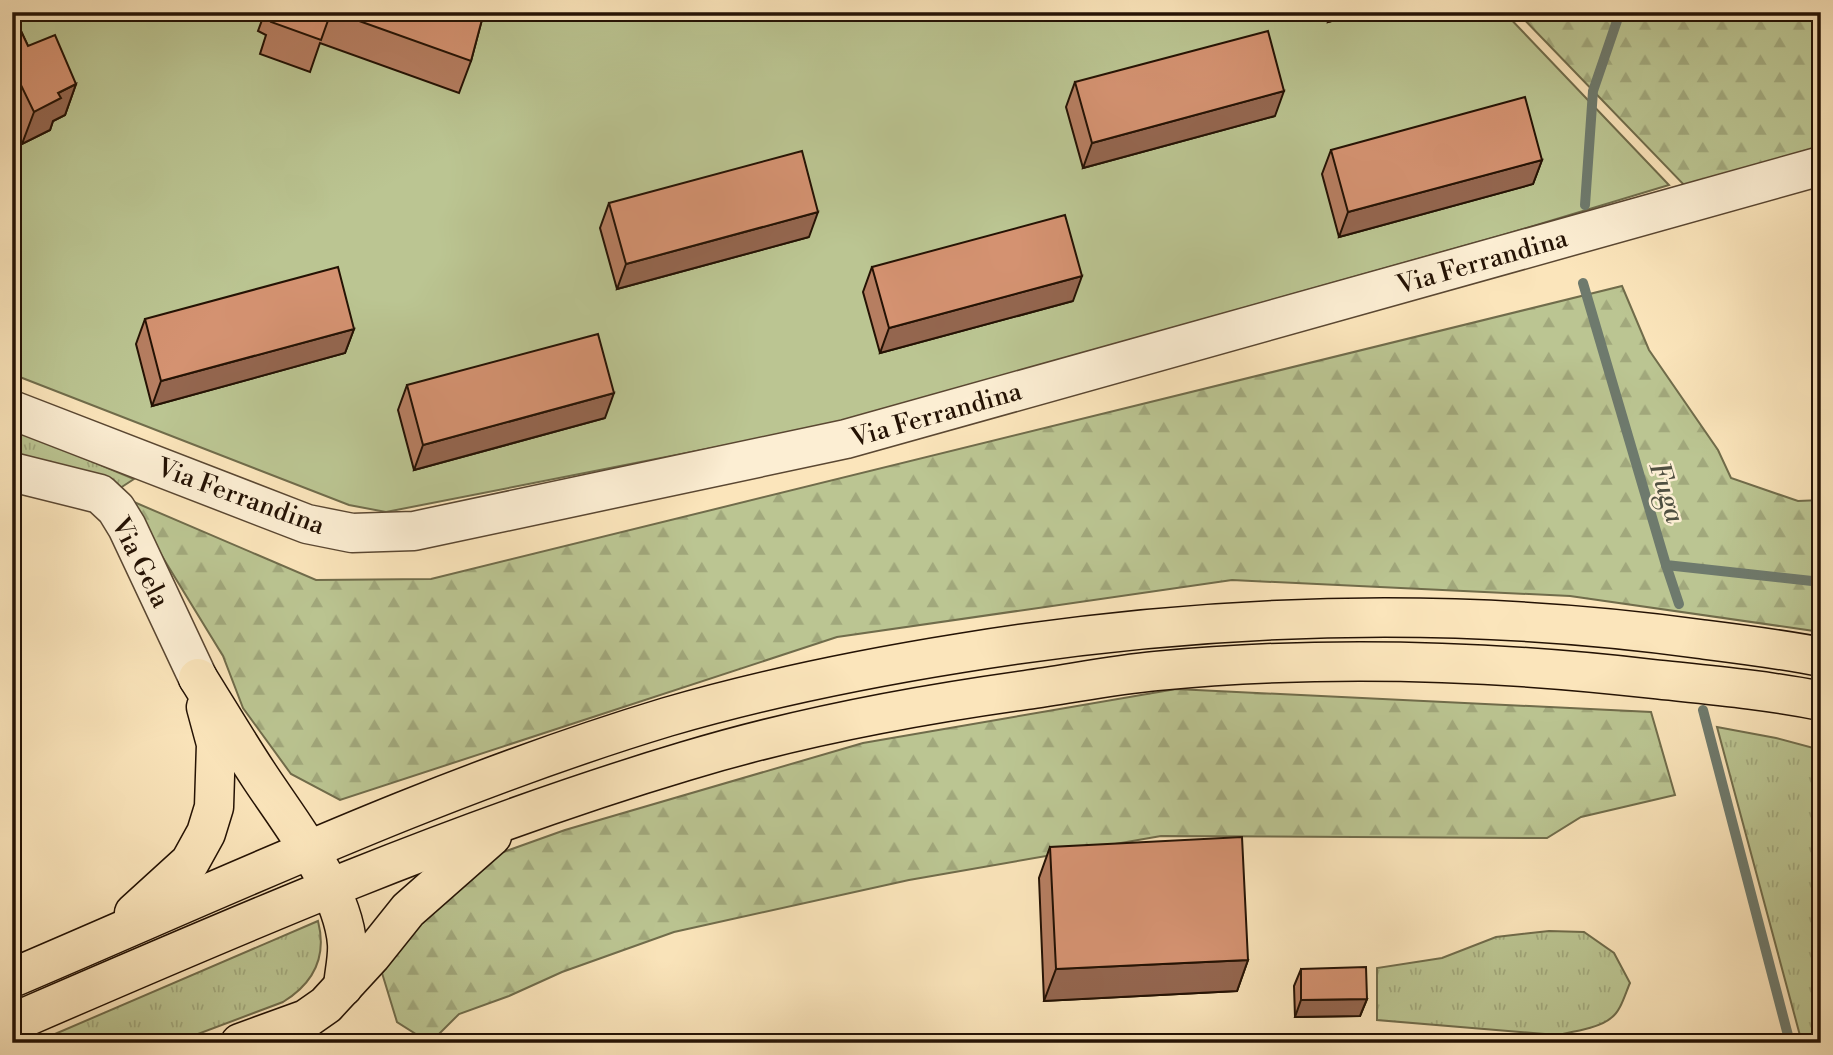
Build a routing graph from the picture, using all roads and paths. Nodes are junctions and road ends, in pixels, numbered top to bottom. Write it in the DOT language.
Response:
graph roads {
  1 [pos="1821,166"];
  2 [pos="12,410"];
  3 [pos="12,472"];
  4 [pos="1821,657"];
  5 [pos="198,678"];
  6 [pos="1821,701"];
  7 [pos="515,817"];
  8 [pos="308,849"];
  9 [pos="330,889"];
  10 [pos="104,939"];
  11 [pos="12,978"];
  12 [pos="343,987"];
  13 [pos="12,1023"];
  14 [pos="240,1043"];
  1 -- 2 [label="street, Via Ferrandina"];
  3 -- 5 [label="street, Via Gela"];
  4 -- 8 [label="main road"];
  5 -- 8 [label="main road"];
  5 -- 10 [label="main road"];
  6 -- 7 [label="main road"];
  7 -- 9 [label="main road"];
  7 -- 12 [label="main road"];
  8 -- 9 [label="main road"];
  8 -- 10 [label="main road"];
  9 -- 12 [label="main road"];
  9 -- 13 [label="main road"];
  10 -- 11 [label="main road"];
  12 -- 14 [label="main road"];
}
